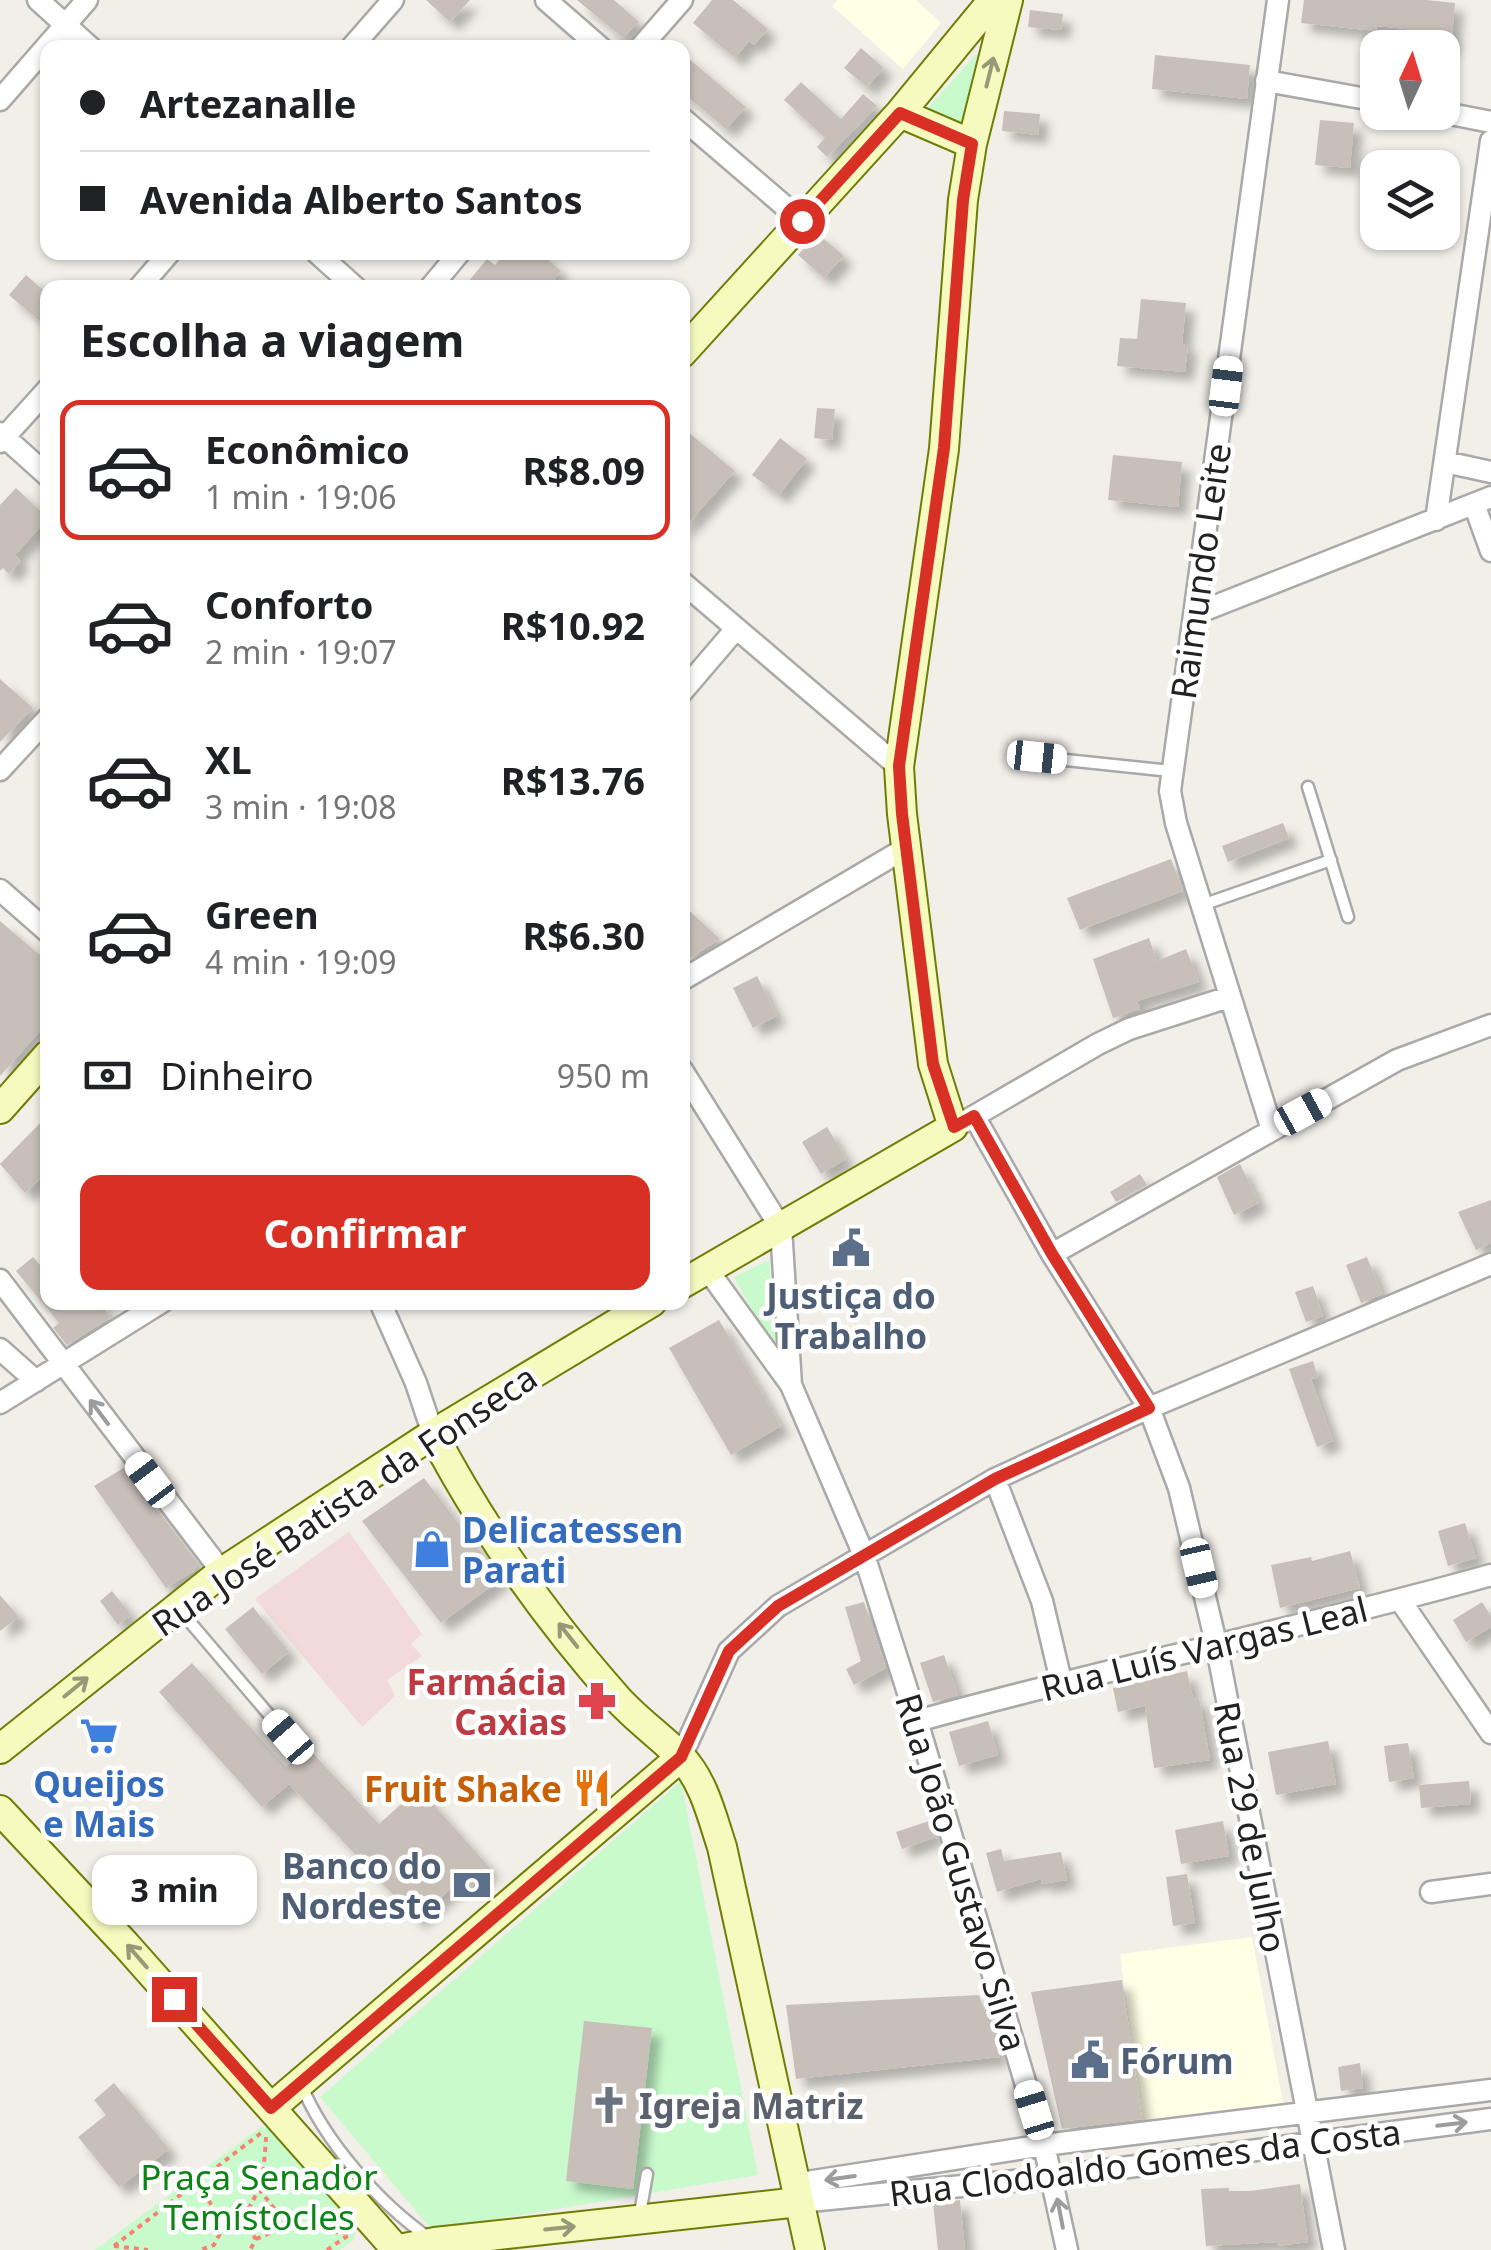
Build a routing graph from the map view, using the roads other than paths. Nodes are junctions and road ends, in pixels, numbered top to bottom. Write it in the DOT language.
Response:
graph roads {
  1 [pos="38,0"];
  2 [pos="87,0"];
  3 [pos="393,0"];
  4 [pos="546,0"];
  5 [pos="682,0"];
  6 [pos="994,0"];
  7 [pos="1008,0"];
  8 [pos="1278,0"];
  9 [pos="66,24"];
  10 [pos="52,40"];
  11 [pos="83,40"];
  12 [pos="358,40"];
  13 [pos="592,40"];
  14 [pos="647,40"];
  15 [pos="40,54"];
  16 [pos="1266,81"];
  17 [pos="1360,98"];
  18 [pos="0,100"];
  19 [pos="900,113"];
  20 [pos="1460,116"];
  21 [pos="1491,122"];
  22 [pos="690,125"];
  23 [pos="1491,142"];
  24 [pos="972,144"];
  25 [pos="802,221"];
  26 [pos="1484,247"];
  27 [pos="163,260"];
  28 [pos="325,260"];
  29 [pos="453,260"];
  30 [pos="146,280"];
  31 [pos="347,280"];
  32 [pos="437,280"];
  33 [pos="690,344"];
  34 [pos="40,397"];
  35 [pos="1,438"];
  36 [pos="1445,462"];
  37 [pos="40,470"];
  38 [pos="1491,472"];
  39 [pos="1483,501"];
  40 [pos="1436,520"];
  41 [pos="1491,551"];
  42 [pos="690,589"];
  43 [pos="1195,614"];
  44 [pos="735,630"];
  45 [pos="690,683"];
  46 [pos="40,727"];
  47 [pos="1037,757"];
  48 [pos="899,766"];
  49 [pos="0,770"];
  50 [pos="1170,770"];
  51 [pos="1308,787"];
  52 [pos="906,848"];
  53 [pos="1331,860"];
  54 [pos="0,890"];
  55 [pos="1201,905"];
  56 [pos="1348,917"];
  57 [pos="40,925"];
  58 [pos="690,975"];
  59 [pos="1229,996"];
  60 [pos="1491,1026"];
  61 [pos="40,1064"];
  62 [pos="690,1083"];
  63 [pos="0,1109"];
  64 [pos="964,1122"];
  65 [pos="1272,1130"];
  66 [pos="781,1228"];
  67 [pos="1052,1254"];
  68 [pos="1491,1264"];
  69 [pos="695,1276"];
  70 [pos="0,1280"];
  71 [pos="149,1310"];
  72 [pos="384,1310"];
  73 [pos="639,1310"];
  74 [pos="0,1349"];
  75 [pos="63,1365"];
  76 [pos="36,1381"];
  77 [pos="791,1385"];
  78 [pos="0,1403"];
  79 [pos="1149,1408"];
  80 [pos="433,1434"];
  81 [pos="995,1479"];
  82 [pos="864,1555"];
  83 [pos="222,1572"];
  84 [pos="1491,1575"];
  85 [pos="1400,1600"];
  86 [pos="178,1607"];
  87 [pos="1216,1643"];
  88 [pos="1061,1681"];
  89 [pos="918,1721"];
  90 [pos="1491,1733"];
  91 [pos="288,1737"];
  92 [pos="0,1749"];
  93 [pos="681,1757"];
  94 [pos="0,1810"];
  95 [pos="1491,1884"];
  96 [pos="1431,1892"];
  97 [pos="301,2083"];
  98 [pos="1491,2090"];
  99 [pos="271,2108"];
  100 [pos="1307,2113"];
  101 [pos="1491,2119"];
  102 [pos="1313,2142"];
  103 [pos="1044,2145"];
  104 [pos="647,2174"];
  105 [pos="1052,2177"];
  106 [pos="796,2193"];
  107 [pos="639,2220"];
  108 [pos="446,2244"];
  109 [pos="395,2250"];
  110 [pos="810,2250"];
  111 [pos="1067,2250"];
  112 [pos="1334,2250"];
  1 -- 9 [label="street"];
  2 -- 9 [label="street"];
  3 -- 12 [label="street"];
  4 -- 13 [label="street"];
  5 -- 14 [label="street"];
  6 -- 19 [label="street"];
  24 -- 7 [label="street, one-way"];
  8 -- 16 [label="street, Raimundo Leite"];
  9 -- 10 [label="street"];
  9 -- 11 [label="street"];
  15 -- 18 [label="street"];
  16 -- 17 [label="street"];
  16 -- 43 [label="street, Raimundo Leite"];
  19 -- 24 [label="street"];
  19 -- 25 [label="street"];
  20 -- 21 [label="street"];
  22 -- 25 [label="street"];
  23 -- 26 [label="street"];
  24 -- 48 [label="street"];
  25 -- 33 [label="street"];
  26 -- 36 [label="street"];
  27 -- 30 [label="street"];
  28 -- 31 [label="street"];
  29 -- 32 [label="street"];
  34 -- 35 [label="street"];
  35 -- 37 [label="street"];
  36 -- 38 [label="street"];
  36 -- 40 [label="street"];
  39 -- 40 [label="street"];
  39 -- 41 [label="street"];
  40 -- 43 [label="street"];
  42 -- 44 [label="street"];
  43 -- 50 [label="street, Raimundo Leite"];
  44 -- 45 [label="street"];
  44 -- 48 [label="street"];
  46 -- 49 [label="street"];
  47 -- 50 [label="lane"];
  48 -- 52 [label="street"];
  50 -- 55 [label="street, Raimundo Leite"];
  51 -- 53 [label="lane"];
  52 -- 58 [label="street"];
  52 -- 64 [label="street"];
  53 -- 55 [label="lane"];
  53 -- 56 [label="lane"];
  54 -- 57 [label="street"];
  55 -- 59 [label="street, Raimundo Leite"];
  59 -- 64 [label="street"];
  59 -- 65 [label="street, Raimundo Leite"];
  60 -- 65 [label="street"];
  61 -- 63 [label="street"];
  62 -- 66 [label="street"];
  64 -- 66 [label="street"];
  64 -- 67 [label="street, Rua 29 de Julho"];
  65 -- 67 [label="street"];
  66 -- 69 [label="street"];
  66 -- 77 [label="street"];
  67 -- 79 [label="street, Rua 29 de Julho"];
  68 -- 79 [label="street"];
  69 -- 77 [label="street"];
  70 -- 75 [label="street"];
  71 -- 75 [label="street"];
  72 -- 80 [label="street"];
  73 -- 80 [label="street, Rua José Batista da Fonseca"];
  74 -- 76 [label="street"];
  75 -- 76 [label="street"];
  83 -- 75 [label="street, one-way"];
  76 -- 78 [label="street"];
  77 -- 82 [label="street, Rua João Gustavo Silva"];
  79 -- 81 [label="street"];
  79 -- 87 [label="street, Rua 29 de Julho"];
  80 -- 83 [label="street, Rua José Batista da Fonseca"];
  93 -- 80 [label="street, one-way"];
  81 -- 82 [label="street"];
  81 -- 88 [label="street"];
  82 -- 89 [label="street, Rua João Gustavo Silva"];
  82 -- 93 [label="street"];
  83 -- 86 [label="street, Rua José Batista da Fonseca"];
  84 -- 85 [label="street, Rua Luís Vargas Leal"];
  85 -- 87 [label="street, Rua Luís Vargas Leal"];
  85 -- 90 [label="street"];
  86 -- 91 [label="lane"];
  92 -- 86 [label="street, Rua José Batista da Fonseca, one-way"];
  87 -- 88 [label="street, Rua Luís Vargas Leal"];
  87 -- 100 [label="street, Rua 29 de Julho"];
  88 -- 89 [label="street, Rua Luís Vargas Leal"];
  89 -- 103 [label="street, Rua João Gustavo Silva"];
  93 -- 97 [label="street"];
  93 -- 106 [label="street"];
  99 -- 94 [label="street, one-way"];
  95 -- 96 [label="street"];
  97 -- 99 [label="street"];
  97 -- 108 [label="lane"];
  98 -- 100 [label="street, Rua Clodoaldo Gomes da Costa"];
  99 -- 109 [label="street"];
  100 -- 102 [label="street, Rua 29 de Julho"];
  100 -- 103 [label="street, Rua Clodoaldo Gomes da Costa"];
  102 -- 101 [label="street, Rua Clodoaldo Gomes da Costa, one-way"];
  102 -- 105 [label="street, Rua Clodoaldo Gomes da Costa"];
  102 -- 112 [label="street, Rua 29 de Julho"];
  103 -- 105 [label="street, Rua João Gustavo Silva"];
  103 -- 106 [label="street, Rua Clodoaldo Gomes da Costa, one-way"];
  104 -- 107 [label="lane"];
  105 -- 106 [label="street, Rua Clodoaldo Gomes da Costa"];
  111 -- 105 [label="street, Rua João Gustavo Silva, one-way"];
  106 -- 107 [label="street"];
  106 -- 110 [label="street"];
  108 -- 107 [label="street, one-way"];
  108 -- 109 [label="street"];
}
